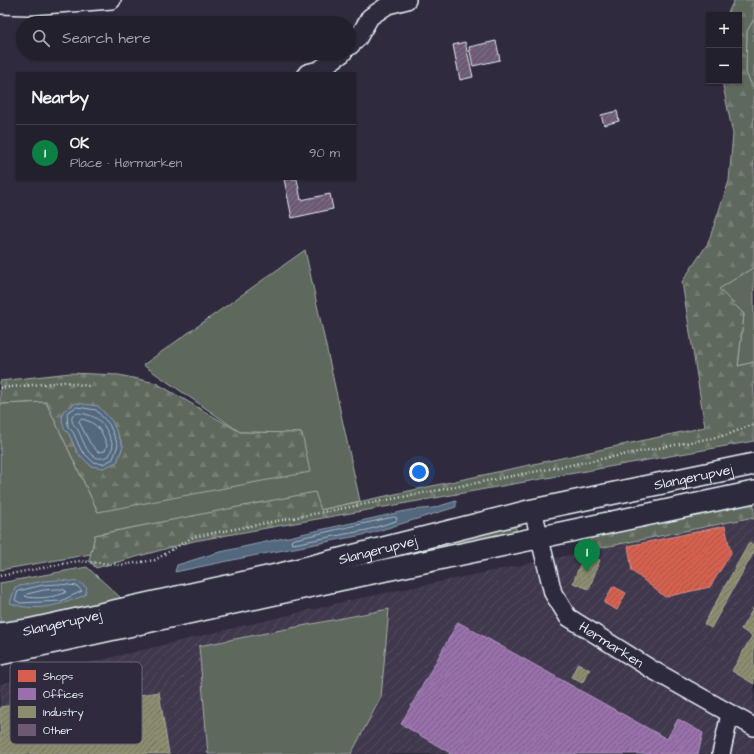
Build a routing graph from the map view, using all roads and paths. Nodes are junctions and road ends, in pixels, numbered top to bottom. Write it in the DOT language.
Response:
graph roads {
  1 [pos="112,0"];
  2 [pos="407,0"];
  3 [pos="0,5"];
  4 [pos="356,40"];
  5 [pos="333,60"];
  6 [pos="311,72"];
  7 [pos="89,386"];
  8 [pos="0,388"];
  9 [pos="754,424"];
  10 [pos="754,464"];
  11 [pos="754,492"];
  12 [pos="533,510"];
  13 [pos="539,539"];
  14 [pos="0,576"];
  15 [pos="0,634"];
  16 [pos="0,654"];
  17 [pos="730,714"];
  18 [pos="754,727"];
  19 [pos="721,754"];
  1 -- 3 [label="street"];
  2 -- 4 [label="street"];
  5 -- 6 [label="street"];
  7 -- 8 [label="path"];
  9 -- 14 [label="path"];
  10 -- 12 [label="main road, Slangerupvej"];
  11 -- 13 [label="main road, Slangerupvej"];
  12 -- 13 [label="street, Hørmarken"];
  12 -- 15 [label="main road, Slangerupvej"];
  13 -- 16 [label="main road, Slangerupvej"];
  13 -- 17 [label="street, Hørmarken"];
  17 -- 18 [label="street, Hørmarken"];
  17 -- 19 [label="street"];
}
